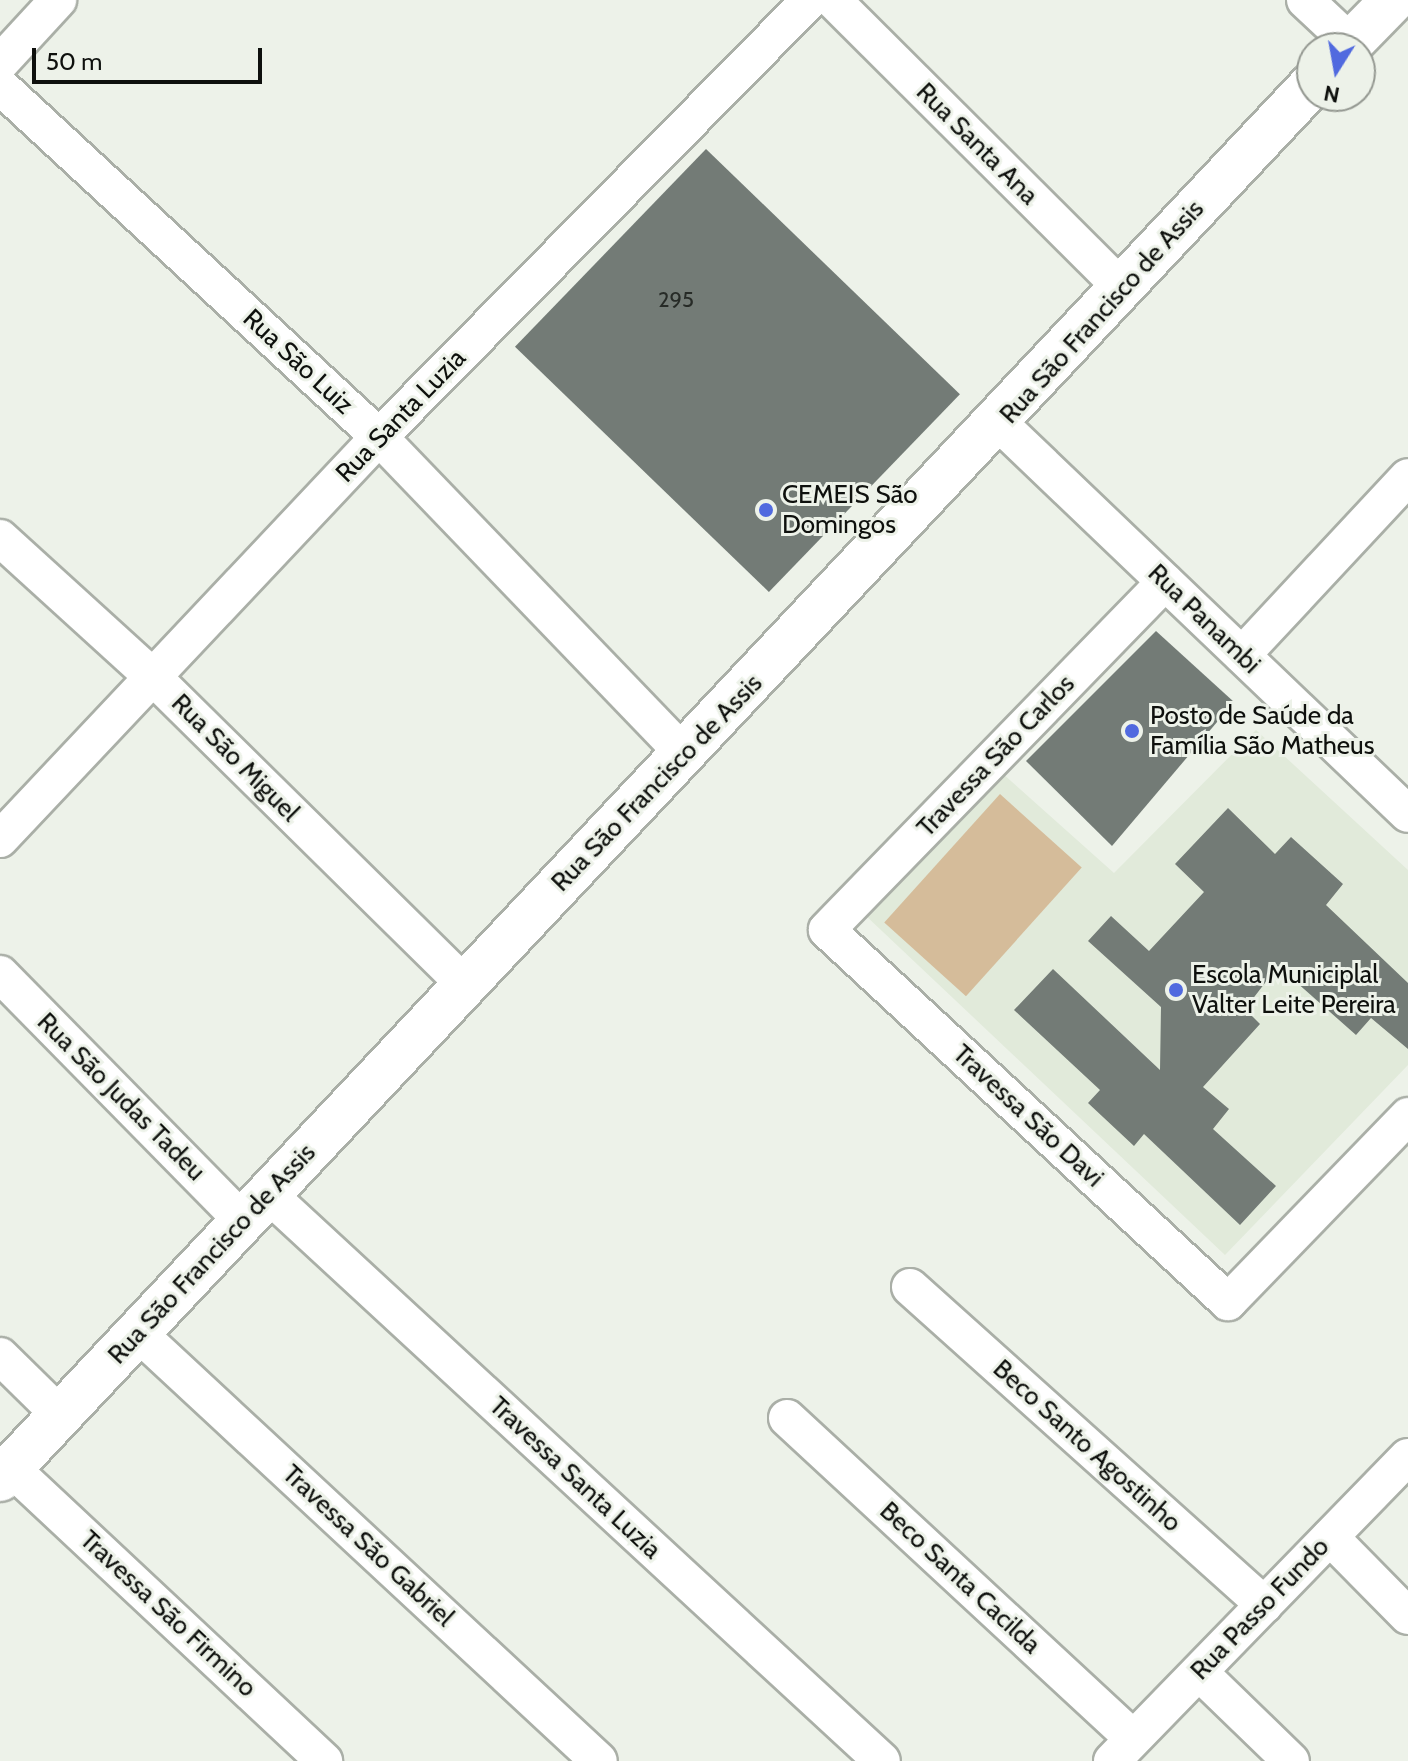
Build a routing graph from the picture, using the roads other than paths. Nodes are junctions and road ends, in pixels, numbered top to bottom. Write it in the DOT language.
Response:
graph roads {
  1 [pos="58,0"];
  2 [pos="810,0"];
  3 [pos="833,0"];
  4 [pos="1305,0"];
  5 [pos="1393,0"];
  6 [pos="1336,32"];
  7 [pos="1362,32"];
  8 [pos="0,63"];
  9 [pos="0,86"];
  10 [pos="1296,102"];
  11 [pos="1122,288"];
  12 [pos="1000,424"];
  13 [pos="379,437"];
  14 [pos="1408,477"];
  15 [pos="0,538"];
  16 [pos="1165,582"];
  17 [pos="1242,655"];
  18 [pos="153,677"];
  19 [pos="684,754"];
  20 [pos="1408,814"];
  21 [pos="0,839"];
  22 [pos="827,930"];
  23 [pos="0,974"];
  24 [pos="465,985"];
  25 [pos="1408,1116"];
  26 [pos="255,1207"];
  27 [pos="910,1287"];
  28 [pos="137,1332"];
  29 [pos="0,1356"];
  30 [pos="61,1416"];
  31 [pos="787,1418"];
  32 [pos="1408,1457"];
  33 [pos="6,1474"];
  34 [pos="1330,1537"];
  35 [pos="1264,1605"];
  36 [pos="1408,1616"];
  37 [pos="1199,1672"];
  38 [pos="1122,1750"];
  39 [pos="324,1761"];
  40 [pos="599,1761"];
  41 [pos="882,1761"];
  42 [pos="1291,1761"];
  1 -- 8 [label="street"];
  2 -- 13 [label="street, Rua Santa Luzia"];
  3 -- 11 [label="street, Rua Santa Ana"];
  4 -- 6 [label="street"];
  5 -- 7 [label="street"];
  9 -- 13 [label="street, Rua São Luiz"];
  10 -- 11 [label="street, Rua São Francisco de Assis"];
  11 -- 12 [label="street, Rua São Francisco de Assis"];
  12 -- 16 [label="street, Rua Panambi"];
  12 -- 19 [label="street, Rua São Francisco de Assis"];
  13 -- 18 [label="street, Rua Santa Luzia"];
  13 -- 19 [label="street, Rua São Luiz"];
  14 -- 17 [label="street"];
  15 -- 18 [label="street, Rua São Miguel"];
  16 -- 17 [label="street, Rua Panambi"];
  16 -- 22 [label="street, Travessa São Carlos"];
  17 -- 20 [label="street, Rua Panambi"];
  18 -- 21 [label="street, Rua Santa Luzia"];
  18 -- 24 [label="street, Rua São Miguel"];
  19 -- 24 [label="street, Rua São Francisco de Assis"];
  22 -- 25 [label="street, Travessa São Davi"];
  23 -- 26 [label="street, Rua São Judas Tadeu"];
  24 -- 26 [label="street, Rua São Francisco de Assis"];
  26 -- 28 [label="street, Rua São Francisco de Assis"];
  26 -- 41 [label="street, Travessa Santa Luzia"];
  27 -- 35 [label="street, Beco Santo Agostinho"];
  28 -- 30 [label="street, Rua São Francisco de Assis"];
  28 -- 40 [label="street, Travessa São Gabriel"];
  29 -- 30 [label="street"];
  30 -- 33 [label="street, Rua São Francisco de Assis"];
  31 -- 38 [label="street, Beco Santa Cacilda"];
  32 -- 34 [label="street, Rua Passo Fundo"];
  33 -- 39 [label="street, Travessa São Firmino"];
  34 -- 35 [label="street, Rua Passo Fundo"];
  34 -- 36 [label="street"];
  35 -- 37 [label="street, Rua Passo Fundo"];
  37 -- 38 [label="street, Rua Passo Fundo"];
  37 -- 42 [label="street"];
}
